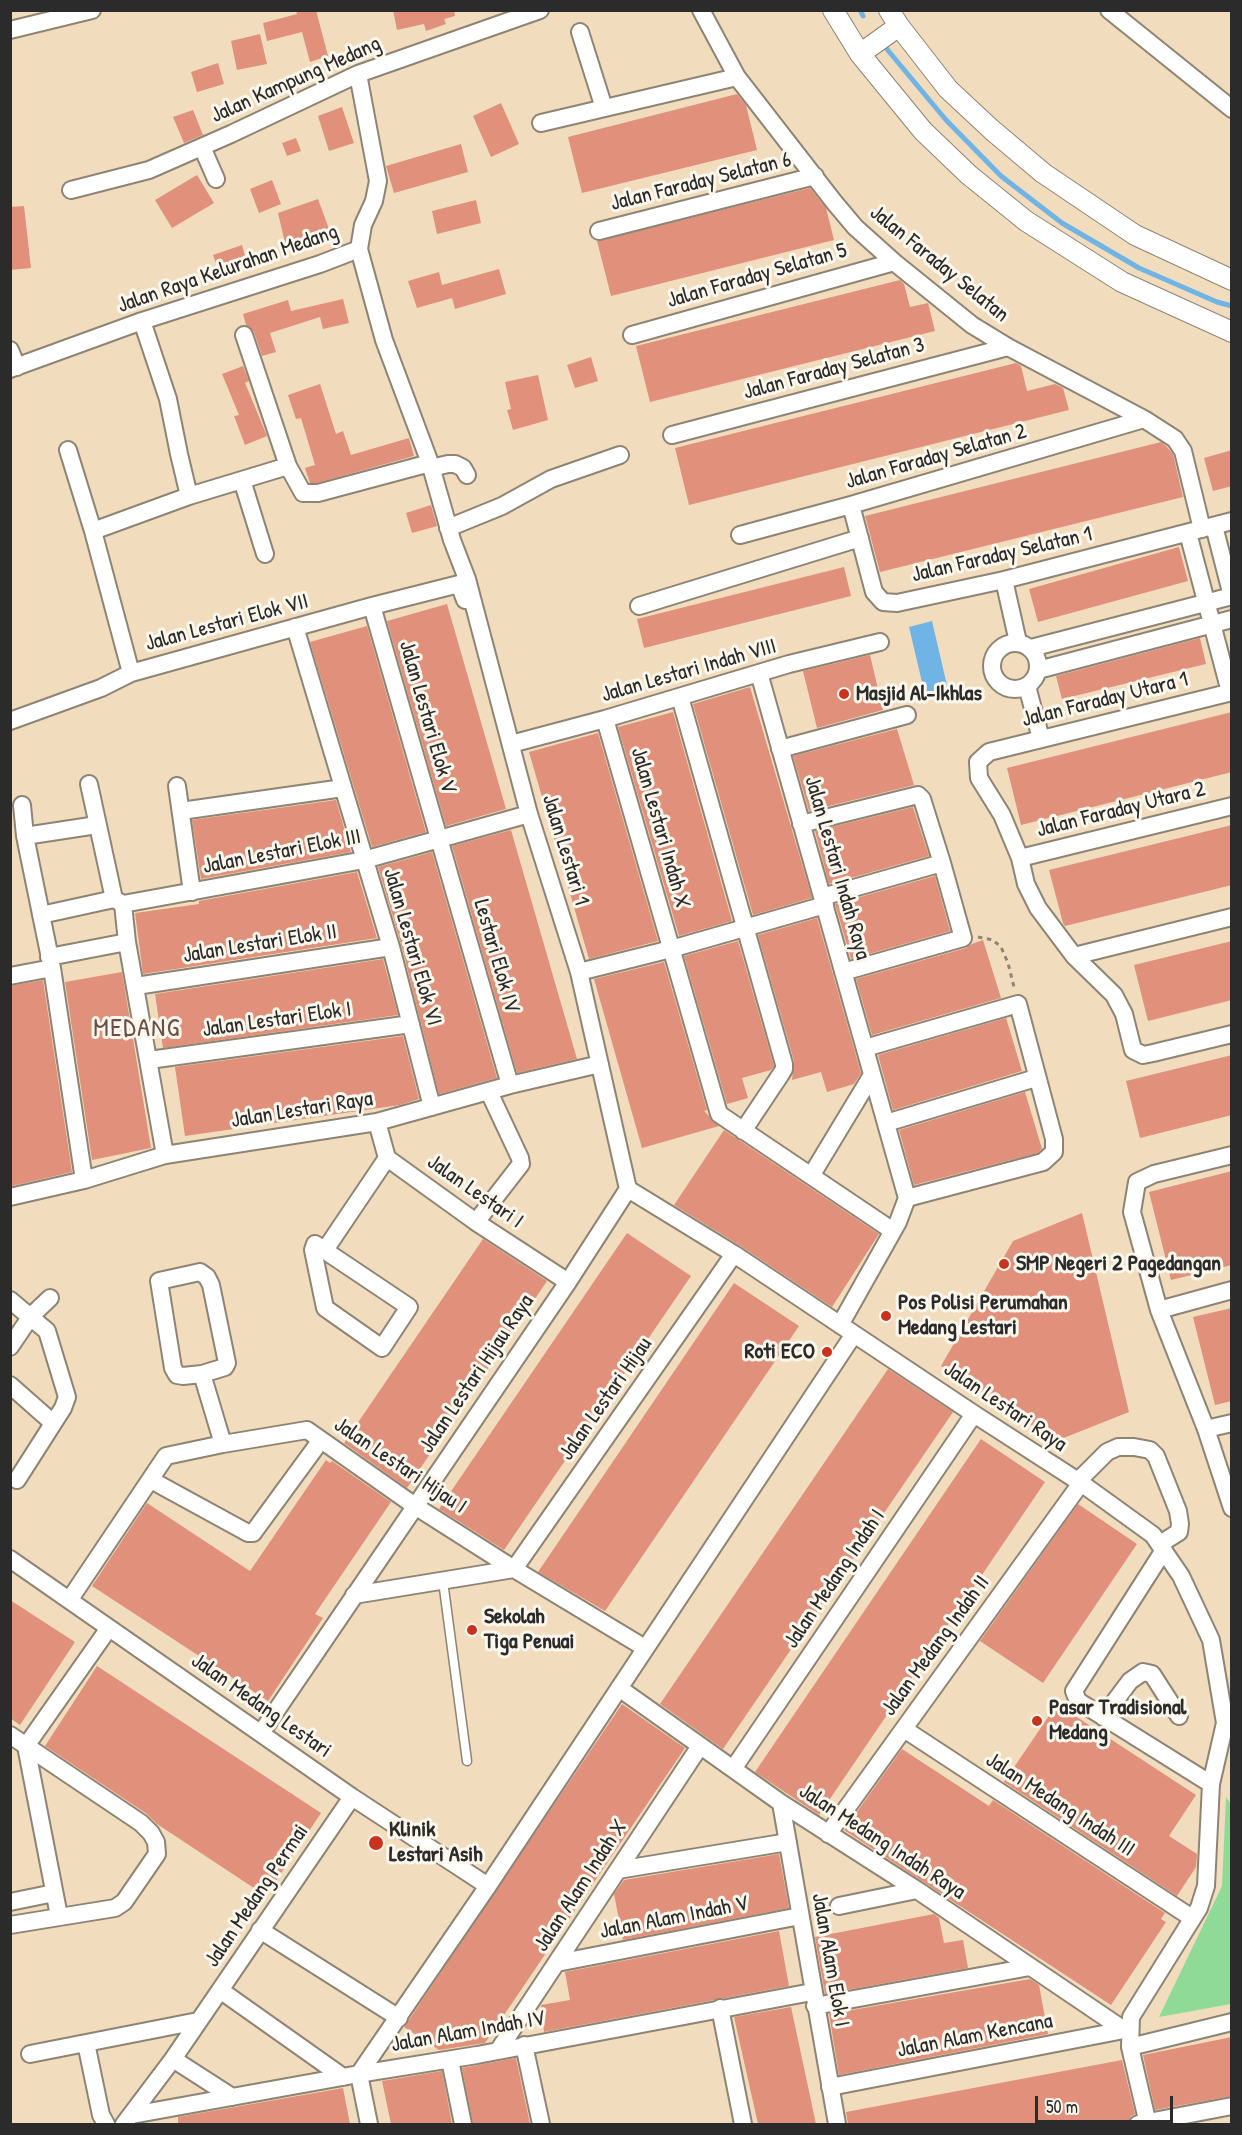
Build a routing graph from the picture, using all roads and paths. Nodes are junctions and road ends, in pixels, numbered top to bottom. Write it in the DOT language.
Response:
graph roads {
  1 [pos="92,10"];
  2 [pos="540,10"];
  3 [pos="701,10"];
  4 [pos="833,10"];
  5 [pos="1109,10"];
  6 [pos="892,24"];
  7 [pos="10,30"];
  8 [pos="580,32"];
  9 [pos="865,50"];
  10 [pos="358,74"];
  11 [pos="737,77"];
  12 [pos="1228,106"];
  13 [pos="604,108"];
  14 [pos="541,123"];
  15 [pos="202,147"];
  16 [pos="815,176"];
  17 [pos="216,179"];
  18 [pos="71,190"];
  19 [pos="599,231"];
  20 [pos="358,249"];
  21 [pos="894,262"];
  22 [pos="1232,280"];
  23 [pos="142,321"];
  24 [pos="1232,332"];
  25 [pos="244,334"];
  26 [pos="632,334"];
  27 [pos="1008,347"];
  28 [pos="10,350"];
  29 [pos="14,368"];
  30 [pos="1144,419"];
  31 [pos="672,435"];
  32 [pos="68,450"];
  33 [pos="620,455"];
  34 [pos="431,465"];
  35 [pos="288,466"];
  36 [pos="467,475"];
  37 [pos="242,480"];
  38 [pos="189,496"];
  39 [pos="851,506"];
  40 [pos="1232,521"];
  41 [pos="448,528"];
  42 [pos="1201,529"];
  43 [pos="93,531"];
  44 [pos="740,535"];
  45 [pos="860,538"];
  46 [pos="265,554"];
  47 [pos="1004,580"];
  48 [pos="1232,596"];
  49 [pos="1206,602"];
  50 [pos="372,606"];
  51 [pos="639,606"];
  52 [pos="1232,619"];
  53 [pos="1212,623"];
  54 [pos="295,627"];
  55 [pos="880,642"];
  56 [pos="1024,645"];
  57 [pos="1038,670"];
  58 [pos="130,672"];
  59 [pos="759,674"];
  60 [pos="496,681"];
  61 [pos="1027,686"];
  62 [pos="1231,692"];
  63 [pos="680,697"];
  64 [pos="907,715"];
  65 [pos="605,719"];
  66 [pos="10,721"];
  67 [pos="1041,739"];
  68 [pos="511,744"];
  69 [pos="780,749"];
  70 [pos="89,784"];
  71 [pos="177,786"];
  72 [pos="343,788"];
  73 [pos="22,804"];
  74 [pos="1232,806"];
  75 [pos="181,811"];
  76 [pos="529,814"];
  77 [pos="801,824"];
  78 [pos="97,825"];
  79 [pos="25,836"];
  80 [pos="438,839"];
  81 [pos="1020,858"];
  82 [pos="364,860"];
  83 [pos="942,862"];
  84 [pos="192,891"];
  85 [pos="823,901"];
  86 [pos="118,902"];
  87 [pos="41,915"];
  88 [pos="1232,917"];
  89 [pos="746,927"];
  90 [pos="963,938"];
  91 [pos="127,942"];
  92 [pos="391,947"];
  93 [pos="671,949"];
  94 [pos="1074,956"];
  95 [pos="50,962"];
  96 [pos="579,972"];
  97 [pos="843,972"];
  98 [pos="10,976"];
  99 [pos="135,986"];
  100 [pos="1018,1004"];
  101 [pos="411,1024"];
  102 [pos="1232,1034"];
  103 [pos="865,1048"];
  104 [pos="149,1060"];
  105 [pos="600,1064"];
  106 [pos="872,1075"];
  107 [pos="1036,1078"];
  108 [pos="510,1085"];
  109 [pos="489,1092"];
  110 [pos="432,1107"];
  111 [pos="377,1122"];
  112 [pos="886,1123"];
  113 [pos="742,1131"];
  114 [pos="165,1155"];
  115 [pos="1232,1155"];
  116 [pos="387,1158"];
  117 [pos="811,1176"];
  118 [pos="84,1180"];
  119 [pos="628,1189"];
  120 [pos="11,1195"];
  121 [pos="907,1198"];
  122 [pos="476,1222"];
  123 [pos="893,1231"];
  124 [pos="325,1250"];
  125 [pos="734,1254"];
  126 [pos="568,1282"];
  127 [pos="1232,1290"];
  128 [pos="50,1298"];
  129 [pos="10,1300"];
  130 [pos="1159,1310"];
  131 [pos="31,1316"];
  132 [pos="847,1329"];
  133 [pos="10,1347"];
  134 [pos="202,1374"];
  135 [pos="10,1385"];
  136 [pos="974,1414"];
  137 [pos="52,1423"];
  138 [pos="1232,1423"];
  139 [pos="1206,1429"];
  140 [pos="321,1440"];
  141 [pos="223,1444"];
  142 [pos="1223,1456"];
  143 [pos="16,1480"];
  144 [pos="151,1480"];
  145 [pos="1079,1483"];
  146 [pos="415,1506"];
  147 [pos="1232,1508"];
  148 [pos="1162,1547"];
  149 [pos="10,1559"];
  150 [pos="514,1569"];
  151 [pos="442,1581"];
  152 [pos="354,1595"];
  153 [pos="70,1599"];
  154 [pos="110,1628"];
  155 [pos="645,1648"];
  156 [pos="619,1688"];
  157 [pos="1179,1716"];
  158 [pos="1103,1717"];
  159 [pos="1228,1724"];
  160 [pos="904,1729"];
  161 [pos="261,1733"];
  162 [pos="10,1735"];
  163 [pos="26,1746"];
  164 [pos="700,1746"];
  165 [pos="467,1761"];
  166 [pos="733,1769"];
  167 [pos="1211,1784"];
  168 [pos="352,1797"];
  169 [pos="781,1803"];
  170 [pos="828,1834"];
  171 [pos="788,1842"];
  172 [pos="618,1870"];
  173 [pos="488,1886"];
  174 [pos="917,1890"];
  175 [pos="54,1893"];
  176 [pos="10,1902"];
  177 [pos="839,1906"];
  178 [pos="59,1916"];
  179 [pos="800,1916"];
  180 [pos="1192,1918"];
  181 [pos="10,1925"];
  182 [pos="260,1930"];
  183 [pos="557,1963"];
  184 [pos="1030,1967"];
  185 [pos="220,1990"];
  186 [pos="814,1999"];
  187 [pos="720,2008"];
  188 [pos="399,2018"];
  189 [pos="198,2021"];
  190 [pos="1232,2022"];
  191 [pos="1127,2030"];
  192 [pos="86,2043"];
  193 [pos="524,2045"];
  194 [pos="1130,2047"];
  195 [pos="498,2051"];
  196 [pos="30,2054"];
  197 [pos="173,2059"];
  198 [pos="450,2060"];
  199 [pos="351,2076"];
  200 [pos="830,2087"];
  201 [pos="232,2097"];
  202 [pos="1232,2106"];
  203 [pos="128,2120"];
  204 [pos="106,2124"];
  205 [pos="369,2124"];
  206 [pos="463,2124"];
  207 [pos="541,2124"];
  208 [pos="743,2124"];
  209 [pos="837,2124"];
  210 [pos="1145,2124"];
  1 -- 7 [label="street"];
  2 -- 10 [label="street, Jalan Kampung Medang"];
  3 -- 11 [label="street, Jalan Faraday Selatan"];
  4 -- 9 [label="street"];
  5 -- 12 [label="street"];
  6 -- 9 [label="street"];
  6 -- 22 [label="street"];
  8 -- 13 [label="street"];
  9 -- 24 [label="street"];
  10 -- 15 [label="street, Jalan Kampung Medang"];
  10 -- 20 [label="street, Jalan Raya Kelurahan Medang"];
  11 -- 13 [label="street"];
  11 -- 16 [label="street, Jalan Faraday Selatan"];
  13 -- 14 [label="street"];
  15 -- 17 [label="street"];
  15 -- 18 [label="street, Jalan Kampung Medang"];
  16 -- 19 [label="street, Jalan Faraday Selatan 6"];
  16 -- 21 [label="street, Jalan Faraday Selatan"];
  20 -- 23 [label="street, Jalan Raya Kelurahan Medang"];
  20 -- 34 [label="street"];
  21 -- 26 [label="street, Jalan Faraday Selatan 5"];
  21 -- 27 [label="street, Jalan Faraday Selatan"];
  23 -- 29 [label="street, Jalan Raya Kelurahan Medang"];
  23 -- 38 [label="street"];
  25 -- 35 [label="street"];
  27 -- 30 [label="street, Jalan Faraday Selatan"];
  27 -- 31 [label="street, Jalan Faraday Selatan 3"];
  28 -- 29 [label="street"];
  30 -- 39 [label="street, Jalan Faraday Selatan 2"];
  30 -- 42 [label="street, Jalan Faraday Selatan"];
  32 -- 43 [label="street"];
  33 -- 41 [label="street"];
  34 -- 35 [label="street"];
  34 -- 36 [label="street"];
  34 -- 41 [label="street, Jalan Lestari 1"];
  35 -- 37 [label="street"];
  37 -- 38 [label="street"];
  37 -- 46 [label="street"];
  38 -- 43 [label="street"];
  39 -- 44 [label="street, Jalan Faraday Selatan 2"];
  39 -- 45 [label="street, Jalan Faraday Selatan 1"];
  40 -- 42 [label="street, Jalan Faraday Selatan 1"];
  41 -- 60 [label="street, Jalan Lestari 1"];
  42 -- 47 [label="street, Jalan Faraday Selatan 1"];
  42 -- 48 [label="street"];
  42 -- 49 [label="street"];
  43 -- 58 [label="street"];
  45 -- 47 [label="street, Jalan Faraday Selatan 1"];
  45 -- 51 [label="street"];
  47 -- 56 [label="street"];
  48 -- 49 [label="street"];
  49 -- 53 [label="street"];
  49 -- 56 [label="street"];
  50 -- 54 [label="street, Jalan Lestari Elok VII"];
  50 -- 60 [label="street, Jalan Lestari Elok VII"];
  50 -- 80 [label="street, Jalan Lestari Elok V"];
  52 -- 53 [label="street"];
  53 -- 57 [label="street"];
  53 -- 62 [label="street"];
  54 -- 58 [label="street, Jalan Lestari Elok VII"];
  54 -- 72 [label="street, Jalan Lestari Elok VI"];
  55 -- 59 [label="street, Jalan Lestari Indah VIII"];
  56 -- 57 [label="street"];
  56 -- 61 [label="street"];
  57 -- 61 [label="street"];
  58 -- 66 [label="street, Jalan Lestari Elok VII"];
  59 -- 63 [label="street, Jalan Lestari Indah VIII"];
  59 -- 69 [label="street, Jalan Lestari Indah Raya"];
  60 -- 68 [label="street, Jalan Lestari 1"];
  61 -- 67 [label="street"];
  62 -- 67 [label="street, Jalan Faraday Utara 1"];
  63 -- 65 [label="street, Jalan Lestari Indah VIII"];
  63 -- 89 [label="street"];
  64 -- 69 [label="street"];
  65 -- 68 [label="street, Jalan Lestari Indah VIII"];
  65 -- 93 [label="street, Jalan Lestari Indah X"];
  67 -- 81 [label="street, Jalan Faraday Utara 1"];
  68 -- 76 [label="street, Jalan Lestari 1"];
  69 -- 77 [label="street, Jalan Lestari Indah Raya"];
  70 -- 78 [label="street"];
  71 -- 75 [label="street"];
  72 -- 75 [label="street"];
  72 -- 82 [label="street, Jalan Lestari Elok VI"];
  73 -- 79 [label="street"];
  74 -- 81 [label="street, Jalan Faraday Utara 2"];
  75 -- 84 [label="street"];
  76 -- 80 [label="street, Jalan Lestari Elok III"];
  76 -- 96 [label="street, Jalan Lestari 1"];
  77 -- 83 [label="street"];
  77 -- 85 [label="street, Jalan Lestari Indah Raya"];
  78 -- 79 [label="street"];
  78 -- 86 [label="street"];
  79 -- 87 [label="street"];
  80 -- 82 [label="street, Jalan Lestari Elok III"];
  80 -- 108 [label="street, Lestari Elok IV"];
  81 -- 94 [label="street"];
  82 -- 84 [label="street, Jalan Lestari Elok III"];
  82 -- 92 [label="street, Jalan Lestari Elok VI"];
  83 -- 85 [label="street"];
  83 -- 90 [label="street"];
  84 -- 86 [label="street, Jalan Lestari Elok III"];
  85 -- 89 [label="street"];
  85 -- 97 [label="street, Jalan Lestari Indah Raya"];
  86 -- 87 [label="street, Jalan Lestari Elok III"];
  86 -- 91 [label="street"];
  87 -- 95 [label="street"];
  88 -- 94 [label="street"];
  89 -- 93 [label="street"];
  89 -- 113 [label="street"];
  90 -- 97 [label="street"];
  90 -- 100 [label="path"];
  91 -- 95 [label="street"];
  91 -- 99 [label="street"];
  92 -- 99 [label="street, Jalan Lestari Elok II"];
  92 -- 101 [label="street, Jalan Lestari Elok VI"];
  93 -- 96 [label="street"];
  93 -- 113 [label="street, Jalan Lestari Indah X"];
  94 -- 102 [label="street"];
  95 -- 98 [label="street"];
  95 -- 118 [label="street"];
  96 -- 105 [label="street, Jalan Lestari 1"];
  97 -- 103 [label="street, Jalan Lestari Indah Raya"];
  99 -- 104 [label="street"];
  100 -- 103 [label="street"];
  100 -- 107 [label="street"];
  101 -- 104 [label="street, Jalan Lestari Elok I"];
  101 -- 110 [label="street, Jalan Lestari Elok VI"];
  103 -- 106 [label="street, Jalan Lestari Indah Raya"];
  104 -- 114 [label="street"];
  105 -- 108 [label="street, Jalan Lestari Raya"];
  105 -- 119 [label="street, Jalan Lestari 1"];
  106 -- 112 [label="street, Jalan Lestari Indah Raya"];
  106 -- 117 [label="street"];
  107 -- 112 [label="street"];
  107 -- 121 [label="street"];
  108 -- 109 [label="street, Jalan Lestari Raya"];
  109 -- 110 [label="street, Jalan Lestari Raya"];
  109 -- 122 [label="street"];
  110 -- 111 [label="street, Jalan Lestari Raya"];
  111 -- 114 [label="street, Jalan Lestari Raya"];
  111 -- 116 [label="street"];
  112 -- 121 [label="street, Jalan Lestari Indah Raya"];
  113 -- 117 [label="street, Jalan Lestari Indah X"];
  114 -- 118 [label="street, Jalan Lestari Raya"];
  115 -- 130 [label="street"];
  116 -- 122 [label="street, Jalan Lestari I"];
  116 -- 124 [label="street"];
  117 -- 123 [label="street, Jalan Lestari Indah X"];
  118 -- 120 [label="street, Jalan Lestari Raya"];
  119 -- 125 [label="street, Jalan Lestari Raya"];
  119 -- 126 [label="street, Jalan Lestari Hijau Raya"];
  121 -- 123 [label="street"];
  122 -- 126 [label="street, Jalan Lestari I"];
  123 -- 132 [label="street"];
  124 -- 124 [label="street"];
  125 -- 132 [label="street, Jalan Lestari Raya"];
  125 -- 150 [label="street, Jalan Lestari Hijau"];
  126 -- 146 [label="street, Jalan Lestari Hijau Raya"];
  127 -- 130 [label="street"];
  128 -- 131 [label="street"];
  129 -- 131 [label="street"];
  130 -- 139 [label="street"];
  131 -- 133 [label="street"];
  131 -- 137 [label="street"];
  132 -- 136 [label="street, Jalan Lestari Raya"];
  132 -- 155 [label="street"];
  134 -- 134 [label="street"];
  134 -- 141 [label="street"];
  135 -- 137 [label="street"];
  136 -- 145 [label="street, Jalan Lestari Raya"];
  136 -- 166 [label="street, Jalan Medang Indah I"];
  137 -- 143 [label="street"];
  138 -- 139 [label="street"];
  139 -- 142 [label="street"];
  140 -- 141 [label="street, Jalan Lestari Hijau I"];
  140 -- 144 [label="street"];
  140 -- 146 [label="street, Jalan Lestari Hijau I"];
  141 -- 144 [label="street, Jalan Lestari Hijau I"];
  142 -- 147 [label="street"];
  144 -- 153 [label="street, Jalan Lestari Hijau I"];
  145 -- 148 [label="street, Jalan Lestari Raya"];
  145 -- 148 [label="street, Jalan Medang Indah II"];
  145 -- 160 [label="street, Jalan Medang Indah II"];
  146 -- 150 [label="street, Jalan Lestari Hijau I"];
  146 -- 152 [label="street, Jalan Lestari Hijau Raya"];
  148 -- 158 [label="street"];
  148 -- 159 [label="street, Jalan Lestari Raya"];
  149 -- 153 [label="street, Jalan Medang Lestari"];
  150 -- 151 [label="street"];
  150 -- 155 [label="street, Jalan Lestari Hijau I"];
  151 -- 152 [label="street"];
  151 -- 165 [label="lane"];
  152 -- 161 [label="street, Jalan Lestari Hijau Raya"];
  153 -- 154 [label="street, Jalan Medang Lestari"];
  154 -- 161 [label="street, Jalan Medang Lestari"];
  154 -- 163 [label="street"];
  155 -- 156 [label="street"];
  156 -- 164 [label="street, Jalan Medang Indah Raya"];
  156 -- 173 [label="street"];
  157 -- 158 [label="street"];
  158 -- 167 [label="street"];
  159 -- 167 [label="street"];
  160 -- 170 [label="street, Jalan Medang Indah II"];
  160 -- 180 [label="street, Jalan Medang Indah III"];
  161 -- 168 [label="street, Jalan Medang Lestari"];
  162 -- 163 [label="street"];
  163 -- 175 [label="street"];
  163 -- 178 [label="street"];
  164 -- 166 [label="street, Jalan Medang Indah Raya"];
  164 -- 172 [label="street, Jalan Alam Indah X"];
  166 -- 169 [label="street, Jalan Medang Indah Raya"];
  167 -- 180 [label="street"];
  168 -- 173 [label="street, Jalan Medang Lestari"];
  168 -- 182 [label="street, Jalan Medang Permai"];
  169 -- 170 [label="street, Jalan Medang Indah Raya"];
  169 -- 171 [label="street, Jalan Alam Elok I"];
  170 -- 174 [label="street, Jalan Medang Indah Raya"];
  171 -- 172 [label="street"];
  171 -- 179 [label="street, Jalan Alam Elok I"];
  172 -- 183 [label="street, Jalan Alam Indah X"];
  173 -- 188 [label="street"];
  174 -- 177 [label="street"];
  174 -- 184 [label="street, Jalan Medang Indah Raya"];
  175 -- 176 [label="street"];
  175 -- 178 [label="street"];
  178 -- 181 [label="street"];
  179 -- 183 [label="street, Jalan Alam Indah V"];
  179 -- 186 [label="street, Jalan Alam Elok I"];
  180 -- 191 [label="street"];
  182 -- 185 [label="street, Jalan Medang Permai"];
  182 -- 188 [label="street"];
  183 -- 195 [label="street, Jalan Alam Indah X"];
  184 -- 186 [label="street, Jalan Alam Indah IV"];
  184 -- 191 [label="street, Jalan Medang Indah Raya"];
  185 -- 189 [label="street, Jalan Medang Permai"];
  185 -- 199 [label="street"];
  186 -- 187 [label="street, Jalan Alam Indah IV"];
  186 -- 200 [label="street, Jalan Alam Elok I"];
  187 -- 193 [label="street, Jalan Alam Indah IV"];
  187 -- 208 [label="street"];
  188 -- 199 [label="street"];
  189 -- 192 [label="street"];
  189 -- 197 [label="street, Jalan Medang Permai"];
  190 -- 194 [label="street"];
  191 -- 194 [label="street"];
  191 -- 200 [label="street, Jalan Alam Kencana"];
  192 -- 196 [label="street"];
  192 -- 204 [label="street"];
  193 -- 195 [label="street, Jalan Alam Indah IV"];
  193 -- 207 [label="street"];
  194 -- 210 [label="street"];
  195 -- 198 [label="street, Jalan Alam Indah IV"];
  197 -- 201 [label="street"];
  197 -- 203 [label="street, Jalan Medang Permai"];
  198 -- 199 [label="street, Jalan Alam Indah IV"];
  198 -- 206 [label="street"];
  199 -- 201 [label="street, Jalan Alam Indah IV"];
  199 -- 205 [label="street"];
  200 -- 209 [label="street, Jalan Alam Elok I"];
  201 -- 203 [label="street, Jalan Alam Indah IV"];
  202 -- 210 [label="street"];
}
